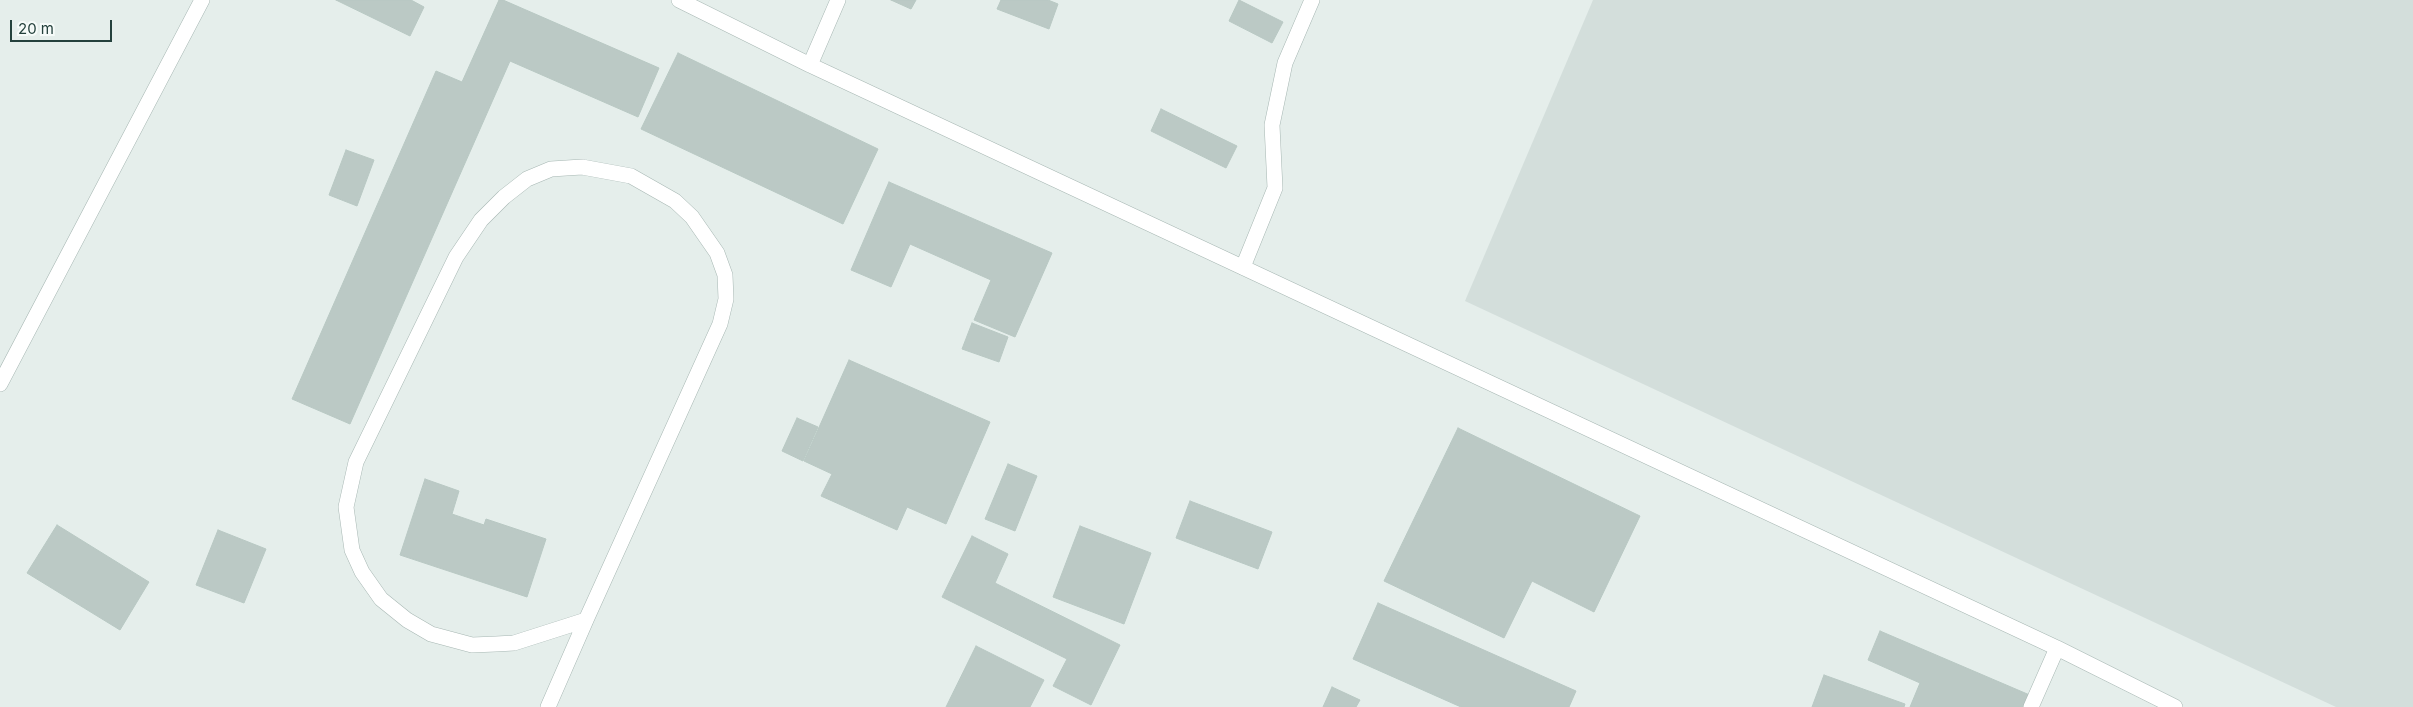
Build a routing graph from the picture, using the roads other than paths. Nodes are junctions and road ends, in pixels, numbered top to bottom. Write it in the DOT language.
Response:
graph roads {
  1 [pos="202,0"];
  2 [pos="679,0"];
  3 [pos="838,0"];
  4 [pos="1312,0"];
  5 [pos="810,64"];
  6 [pos="1243,267"];
  7 [pos="0,384"];
  8 [pos="586,620"];
  9 [pos="2057,648"];
  10 [pos="548,707"];
  11 [pos="2031,707"];
  12 [pos="2175,707"];
  1 -- 7 [label="street"];
  2 -- 5 [label="street"];
  3 -- 5 [label="street"];
  4 -- 6 [label="street"];
  5 -- 6 [label="street"];
  6 -- 9 [label="street"];
  8 -- 8 [label="street"];
  8 -- 10 [label="street"];
  9 -- 11 [label="street"];
  9 -- 12 [label="street"];
}
